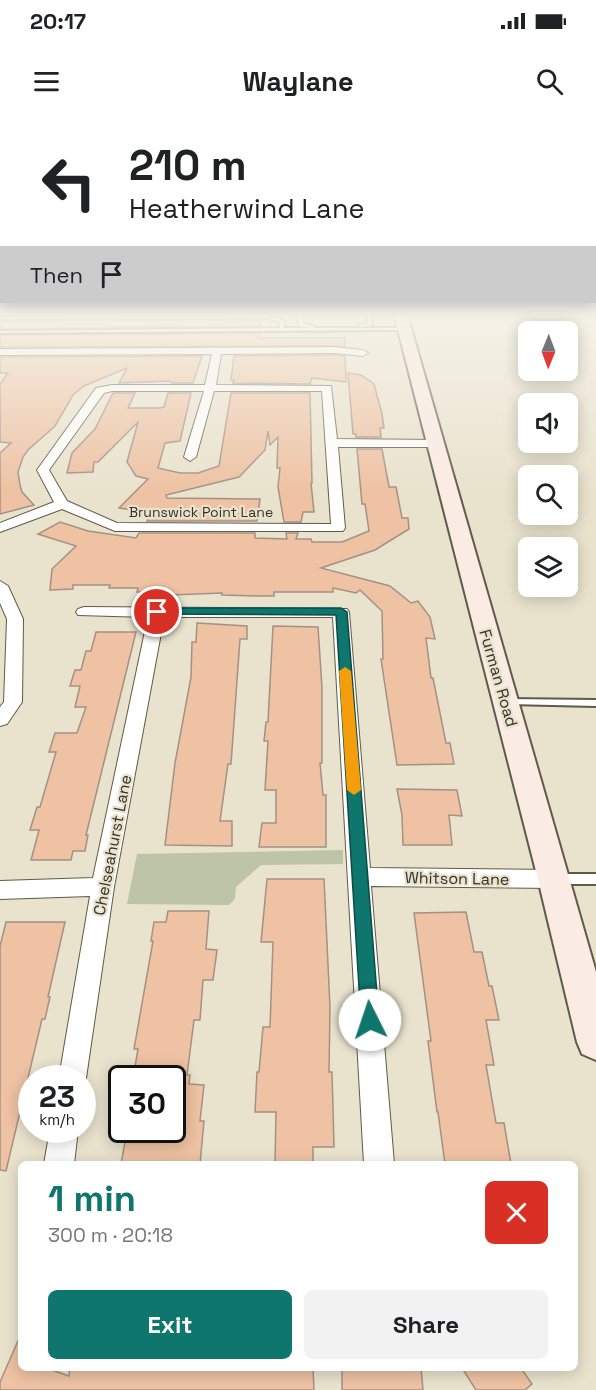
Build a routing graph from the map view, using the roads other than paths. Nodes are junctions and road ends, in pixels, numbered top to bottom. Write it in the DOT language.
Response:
graph roads {
  1 [pos="213,373"];
  2 [pos="415,373"];
  3 [pos="210,388"];
  4 [pos="331,443"];
  5 [pos="433,443"];
  6 [pos="190,457"];
  7 [pos="62,504"];
  8 [pos="0,528"];
  9 [pos="0,586"];
  10 [pos="84,612"];
  11 [pos="157,612"];
  12 [pos="506,702"];
  13 [pos="596,703"];
  14 [pos="0,720"];
  15 [pos="360,877"];
  16 [pos="554,879"];
  17 [pos="596,879"];
  18 [pos="103,887"];
  19 [pos="0,890"];
  20 [pos="595,1035"];
  21 [pos="74,1065"];
  22 [pos="62,1143"];
  23 [pos="59,1161"];
  24 [pos="379,1161"];
  1 -- 3 [label="street"];
  2 -- 5 [label="street, Furman Road"];
  3 -- 4 [label="street"];
  3 -- 6 [label="street"];
  3 -- 7 [label="street"];
  4 -- 5 [label="street"];
  4 -- 7 [label="street, Brunswick Point Lane"];
  5 -- 12 [label="street, Furman Road"];
  7 -- 8 [label="street"];
  9 -- 14 [label="street"];
  10 -- 11 [label="street"];
  11 -- 15 [label="street"];
  11 -- 18 [label="street, Chelseahurst Lane"];
  12 -- 13 [label="lane"];
  12 -- 16 [label="street, Furman Road"];
  15 -- 16 [label="street, Whitson Lane"];
  15 -- 24 [label="street"];
  16 -- 17 [label="lane"];
  16 -- 20 [label="street, Furman Road"];
  18 -- 19 [label="street"];
  18 -- 21 [label="street, Chelseahurst Lane"];
  22 -- 23 [label="street"];
}
